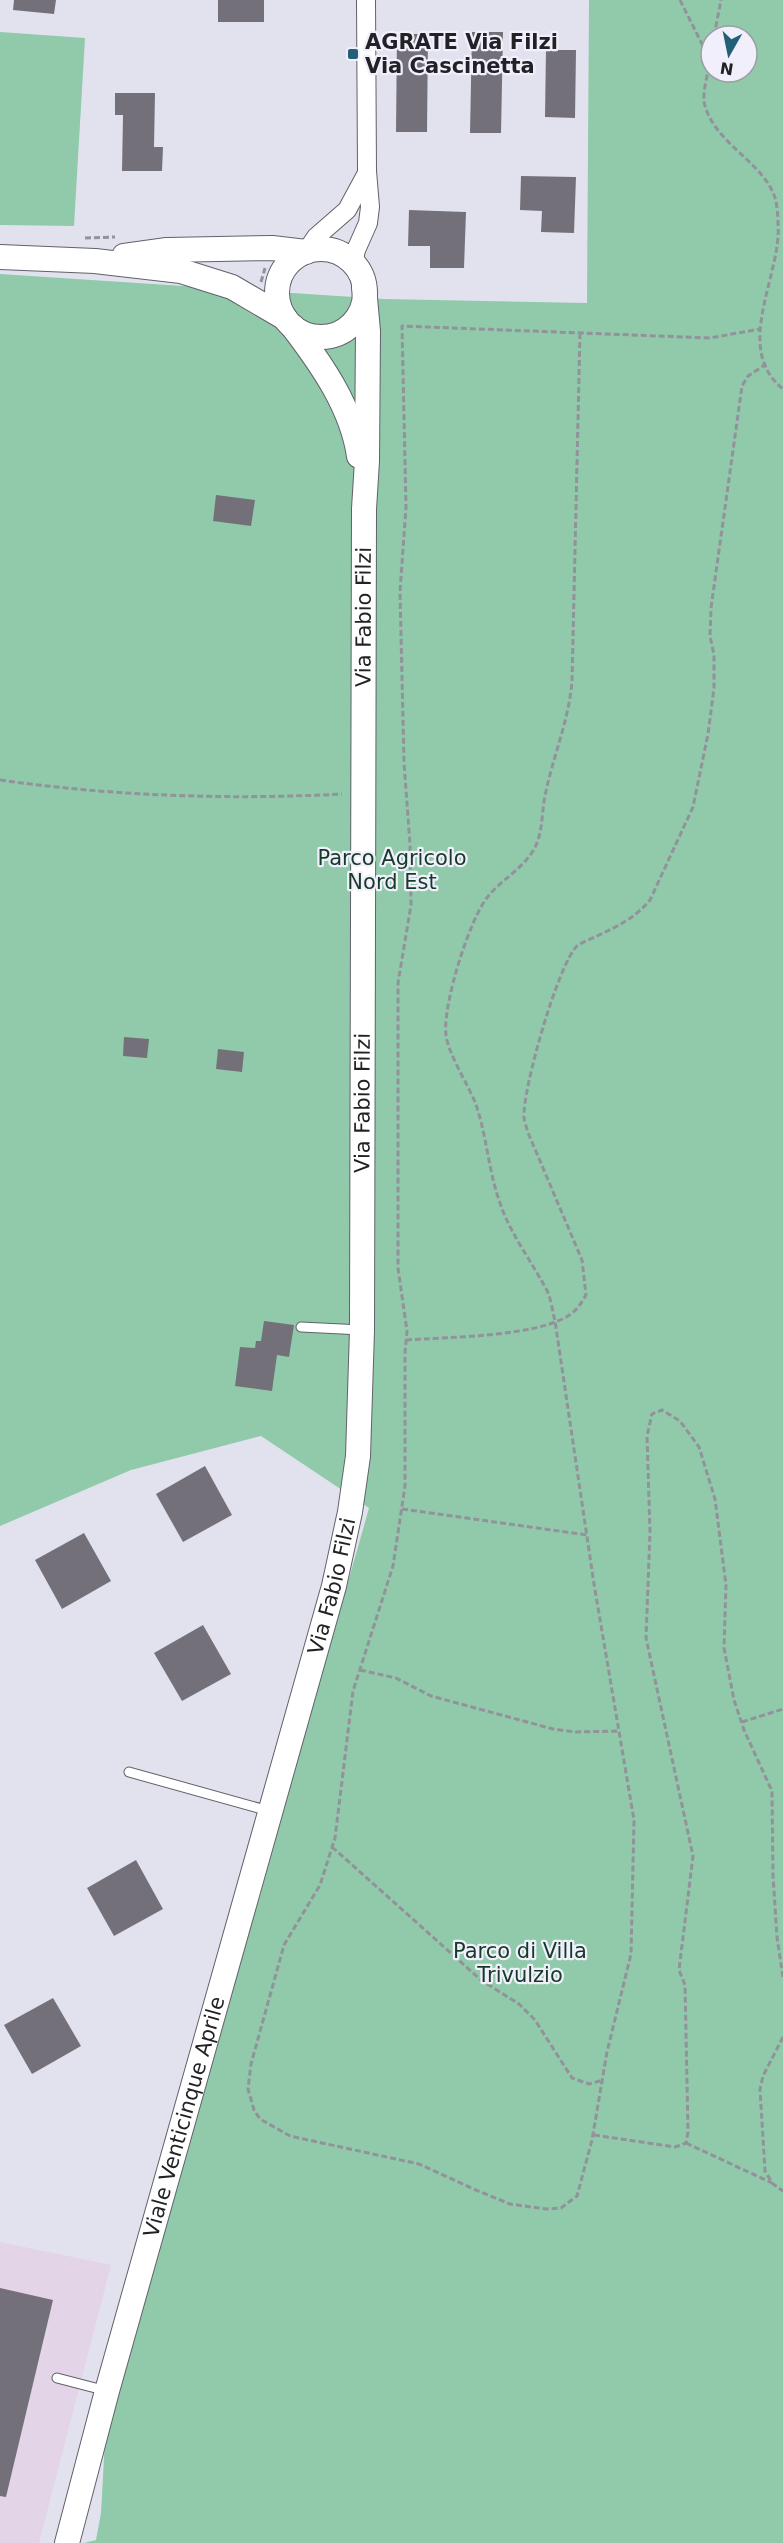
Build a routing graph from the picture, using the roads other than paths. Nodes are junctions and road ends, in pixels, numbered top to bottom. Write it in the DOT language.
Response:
graph roads {
  1 [pos="366,0"];
  2 [pos="367,171"];
  3 [pos="306,252"];
  4 [pos="0,257"];
  5 [pos="95,261"];
  6 [pos="354,264"];
  7 [pos="364,286"];
  8 [pos="289,322"];
  9 [pos="364,509"];
  10 [pos="301,1327"];
  11 [pos="362,1330"];
  12 [pos="305,1690"];
  13 [pos="129,1772"];
  14 [pos="271,1811"];
  15 [pos="57,2378"];
  16 [pos="106,2391"];
  17 [pos="67,2543"];
  1 -- 2 [label="street"];
  2 -- 3 [label="street"];
  2 -- 6 [label="street"];
  3 -- 5 [label="street"];
  3 -- 6 [label="street"];
  3 -- 8 [label="street"];
  4 -- 5 [label="street"];
  5 -- 8 [label="street"];
  6 -- 7 [label="street"];
  7 -- 8 [label="street"];
  7 -- 9 [label="street, Via Fabio Filzi"];
  8 -- 9 [label="street, Via Fabio Filzi"];
  9 -- 11 [label="street, Via Fabio Filzi"];
  10 -- 11 [label="lane"];
  11 -- 12 [label="street, Via Fabio Filzi"];
  12 -- 14 [label="street, Viale Venticinque Aprile"];
  13 -- 14 [label="lane"];
  14 -- 16 [label="street, Viale Venticinque Aprile"];
  15 -- 16 [label="lane"];
  16 -- 17 [label="street, Viale Venticinque Aprile"];
}
